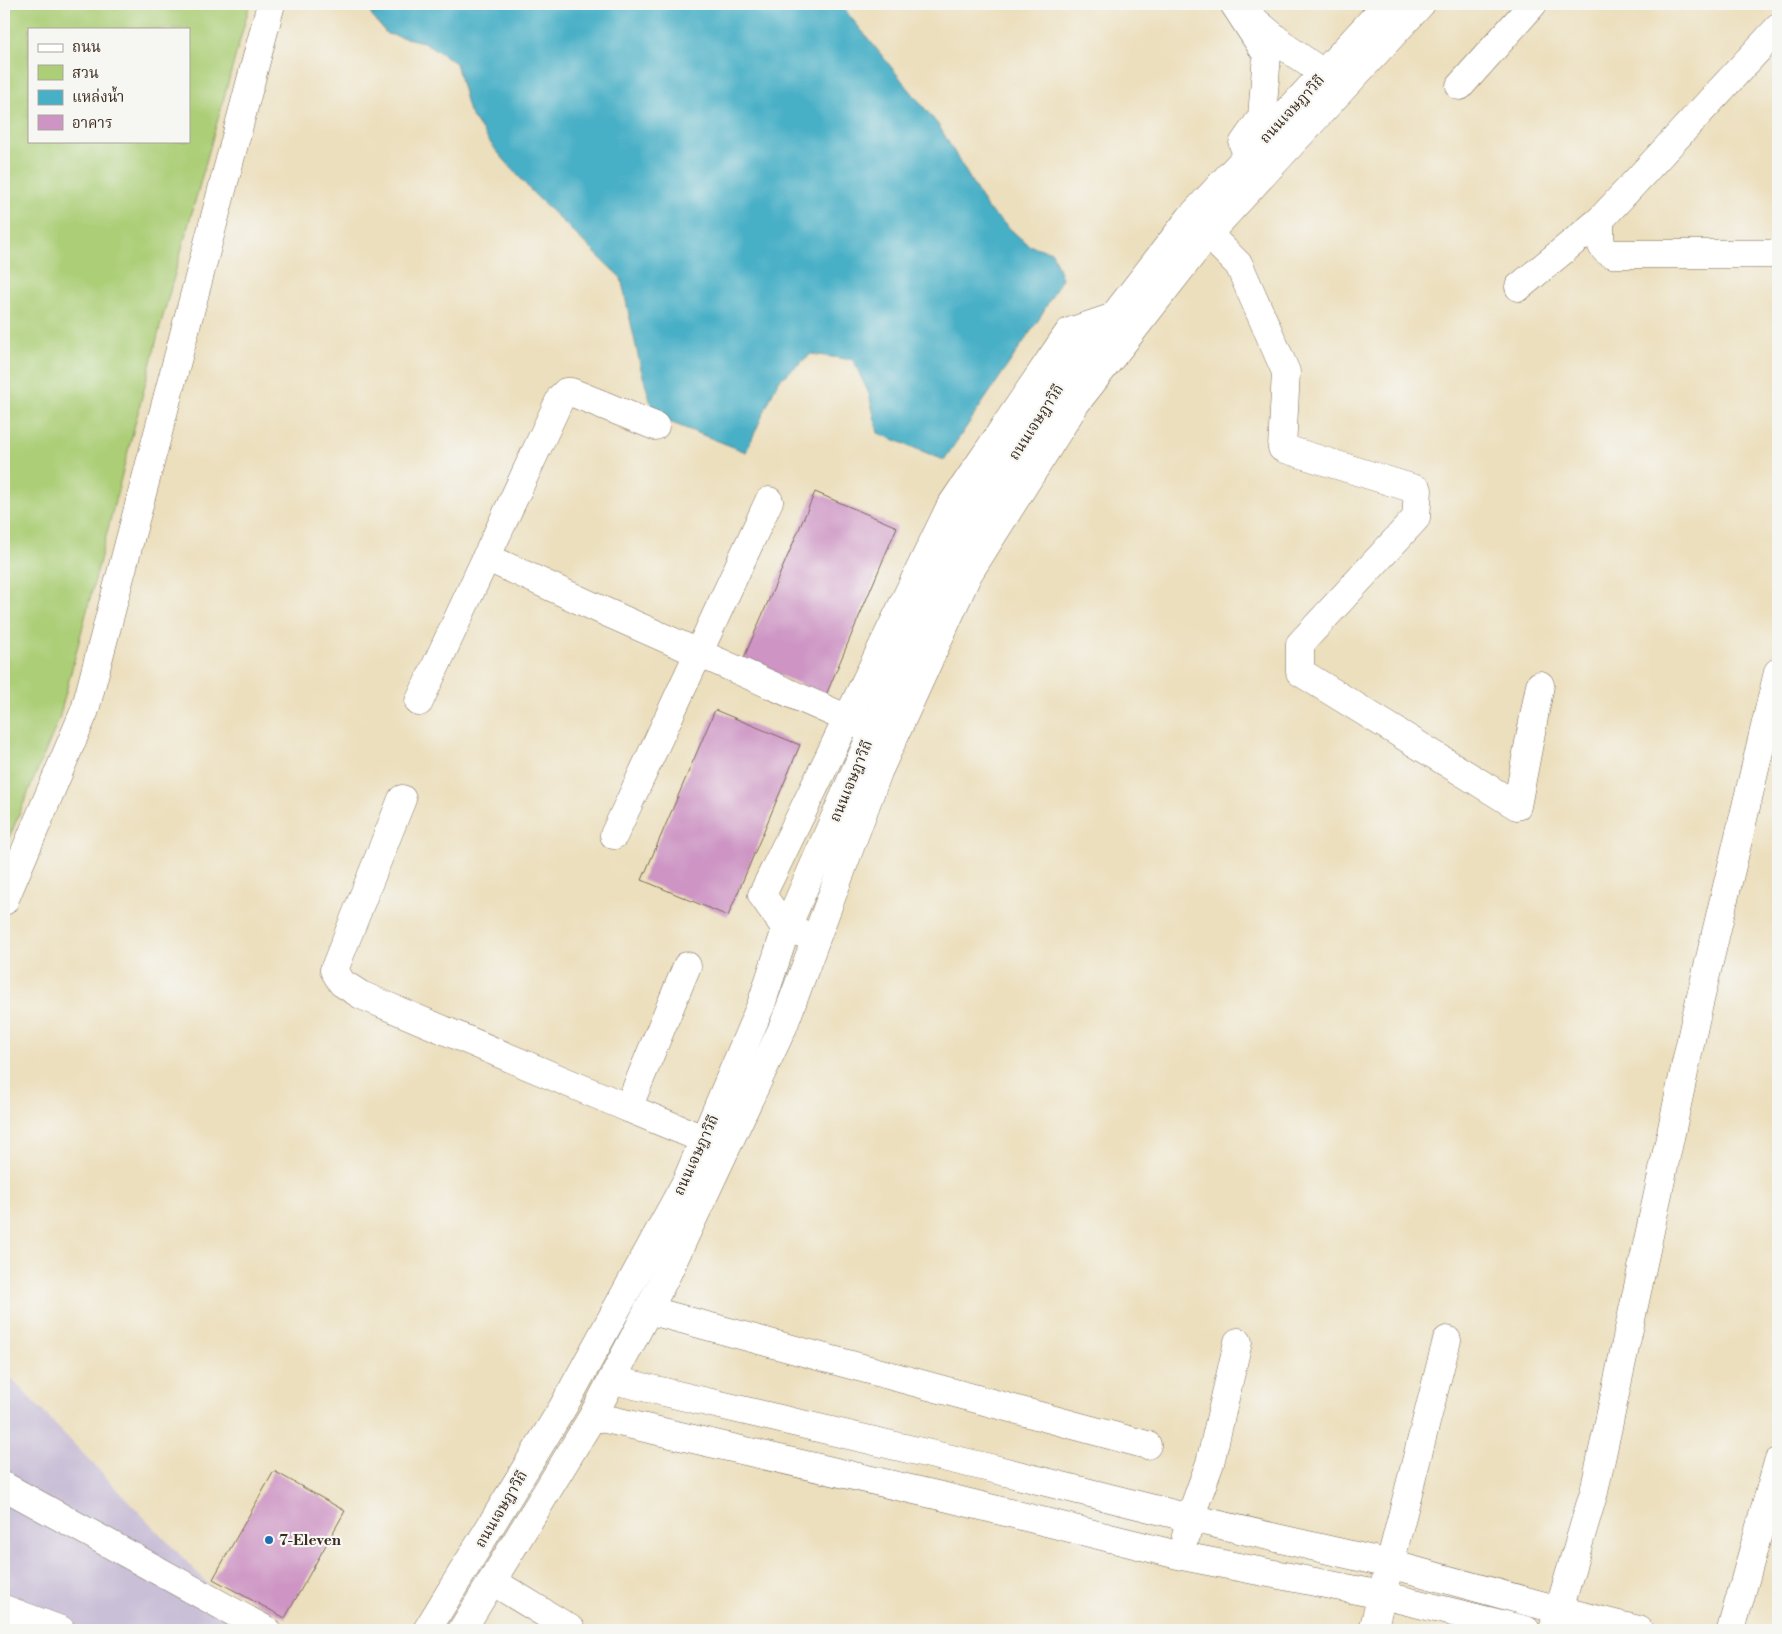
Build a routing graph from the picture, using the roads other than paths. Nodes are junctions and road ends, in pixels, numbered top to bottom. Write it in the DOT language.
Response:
graph roads {
  1 [pos="271,4"];
  2 [pos="1235,4"];
  3 [pos="1420,4"];
  4 [pos="1533,4"];
  5 [pos="1373,9"];
  6 [pos="1778,28"];
  7 [pos="1324,74"];
  8 [pos="1460,86"];
  9 [pos="1600,220"];
  10 [pos="1199,226"];
  11 [pos="1778,254"];
  12 [pos="1519,287"];
  13 [pos="1124,322"];
  14 [pos="655,426"];
  15 [pos="769,501"];
  16 [pos="486,557"];
  17 [pos="699,653"];
  18 [pos="1778,672"];
  19 [pos="1540,685"];
  20 [pos="419,702"];
  21 [pos="847,719"];
  22 [pos="883,735"];
  23 [pos="402,798"];
  24 [pos="614,834"];
  25 [pos="4,901"];
  26 [pos="786,929"];
  27 [pos="816,937"];
  28 [pos="687,966"];
  29 [pos="628,1108"];
  30 [pos="715,1144"];
  31 [pos="648,1310"];
  32 [pos="1447,1340"];
  33 [pos="1238,1342"];
  34 [pos="612,1380"];
  35 [pos="592,1416"];
  36 [pos="1147,1445"];
  37 [pos="1778,1462"];
  38 [pos="990,1468"];
  39 [pos="4,1486"];
  40 [pos="981,1507"];
  41 [pos="1190,1518"];
  42 [pos="1182,1556"];
  43 [pos="1390,1564"];
  44 [pos="492,1581"];
  45 [pos="1382,1595"];
  46 [pos="4,1609"];
  47 [pos="1556,1620"];
  48 [pos="61,1630"];
  49 [pos="266,1630"];
  50 [pos="427,1630"];
  51 [pos="462,1630"];
  52 [pos="572,1630"];
  53 [pos="1373,1630"];
  54 [pos="1526,1630"];
  55 [pos="1639,1630"];
  56 [pos="1731,1630"];
  1 -- 25 [label="street"];
  2 -- 7 [label="street"];
  2 -- 10 [label="street"];
  3 -- 10 [label="street, ถนนเจษฎาวิถี"];
  4 -- 8 [label="street"];
  5 -- 7 [label="street, ถนนเจษฎาวิถี"];
  6 -- 9 [label="street"];
  7 -- 10 [label="street, ถนนเจษฎาวิถี"];
  9 -- 11 [label="street"];
  9 -- 12 [label="street"];
  10 -- 13 [label="street, ถนนเจษฎาวิถี"];
  10 -- 19 [label="street"];
  13 -- 21 [label="street"];
  13 -- 22 [label="street, ถนนเจษฎาวิถี"];
  14 -- 16 [label="street"];
  15 -- 17 [label="street"];
  16 -- 17 [label="street"];
  16 -- 20 [label="street"];
  17 -- 21 [label="street"];
  17 -- 24 [label="street"];
  18 -- 47 [label="street"];
  21 -- 22 [label="street"];
  21 -- 26 [label="street"];
  22 -- 26 [label="street, ถนนเจษฎาวิถี"];
  22 -- 27 [label="street, ถนนเจษฎาวิถี"];
  23 -- 29 [label="street"];
  26 -- 27 [label="street"];
  26 -- 30 [label="street, ถนนเจษฎาวิถี"];
  27 -- 30 [label="street, ถนนเจษฎาวิถี"];
  28 -- 29 [label="street"];
  29 -- 30 [label="street"];
  30 -- 31 [label="street, ถนนเจษฎาวิถี"];
  30 -- 50 [label="street, ถนนเจษฎาวิถี"];
  31 -- 34 [label="street, ถนนเจษฎาวิถี"];
  31 -- 36 [label="street"];
  32 -- 43 [label="street"];
  33 -- 41 [label="street"];
  34 -- 35 [label="street, ถนนเจษฎาวิถี"];
  34 -- 38 [label="street"];
  35 -- 40 [label="street"];
  35 -- 44 [label="street, ถนนเจษฎาวิถี"];
  37 -- 56 [label="street"];
  38 -- 40 [label="street"];
  38 -- 41 [label="street"];
  39 -- 49 [label="street"];
  40 -- 42 [label="street"];
  41 -- 42 [label="street"];
  41 -- 43 [label="street"];
  42 -- 45 [label="street"];
  43 -- 45 [label="street"];
  43 -- 47 [label="street"];
  44 -- 51 [label="street, ถนนเจษฎาวิถี"];
  44 -- 52 [label="street"];
  45 -- 53 [label="street"];
  45 -- 54 [label="street"];
  46 -- 48 [label="street"];
  47 -- 55 [label="street"];
}
